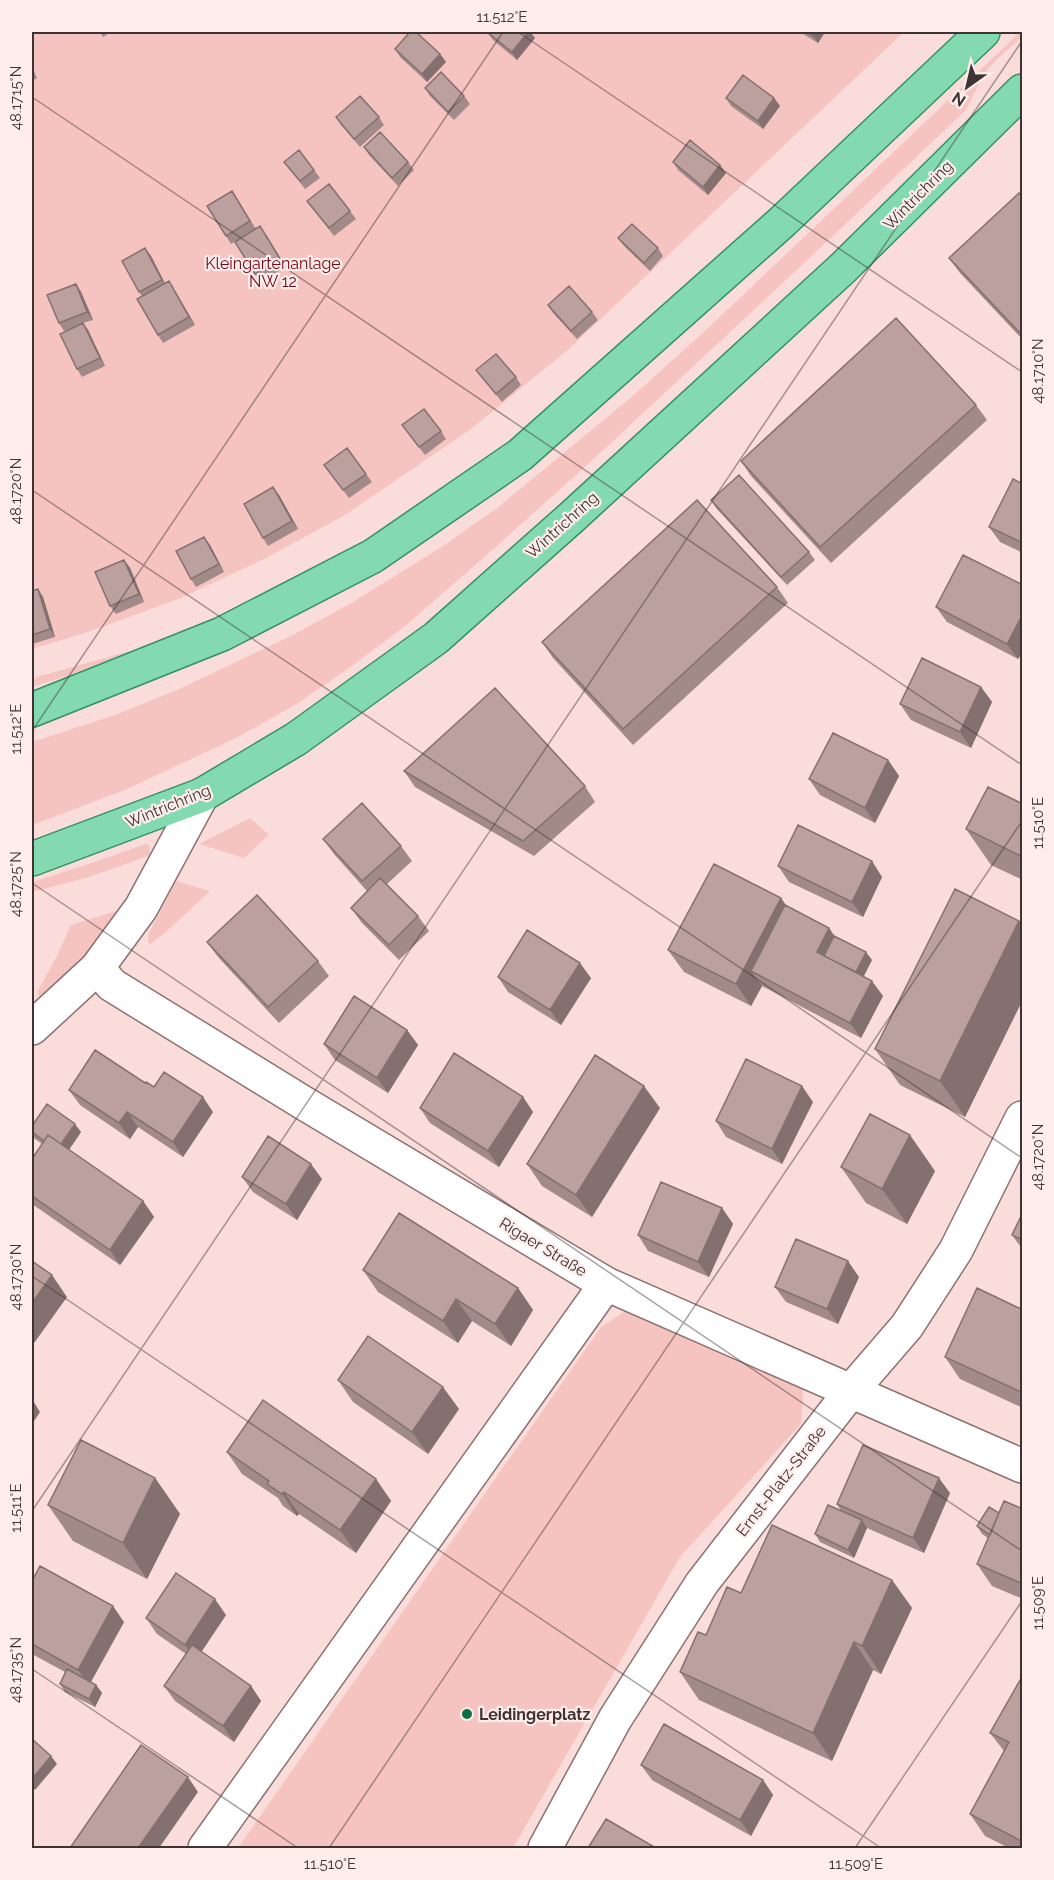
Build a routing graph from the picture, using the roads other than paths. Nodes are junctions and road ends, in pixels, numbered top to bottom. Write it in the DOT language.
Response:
graph roads {
  1 [pos="983,32"];
  2 [pos="1023,91"];
  3 [pos="32,710"];
  4 [pos="202,795"];
  5 [pos="32,859"];
  6 [pos="97,968"];
  7 [pos="32,1028"];
  8 [pos="1023,1118"];
  9 [pos="606,1284"];
  10 [pos="851,1391"];
  11 [pos="1023,1466"];
  12 [pos="205,1848"];
  13 [pos="545,1848"];
  1 -- 3 [label="main road"];
  2 -- 4 [label="main road, Wintrichring"];
  4 -- 5 [label="main road, Wintrichring"];
  4 -- 6 [label="street"];
  6 -- 7 [label="street"];
  6 -- 9 [label="street, Rigaer Straße"];
  8 -- 10 [label="street, Ernst-Platz-Straße"];
  9 -- 10 [label="street, Rigaer Straße"];
  9 -- 12 [label="street"];
  10 -- 11 [label="street, Rigaer Straße"];
  10 -- 13 [label="street, Ernst-Platz-Straße"];
}
